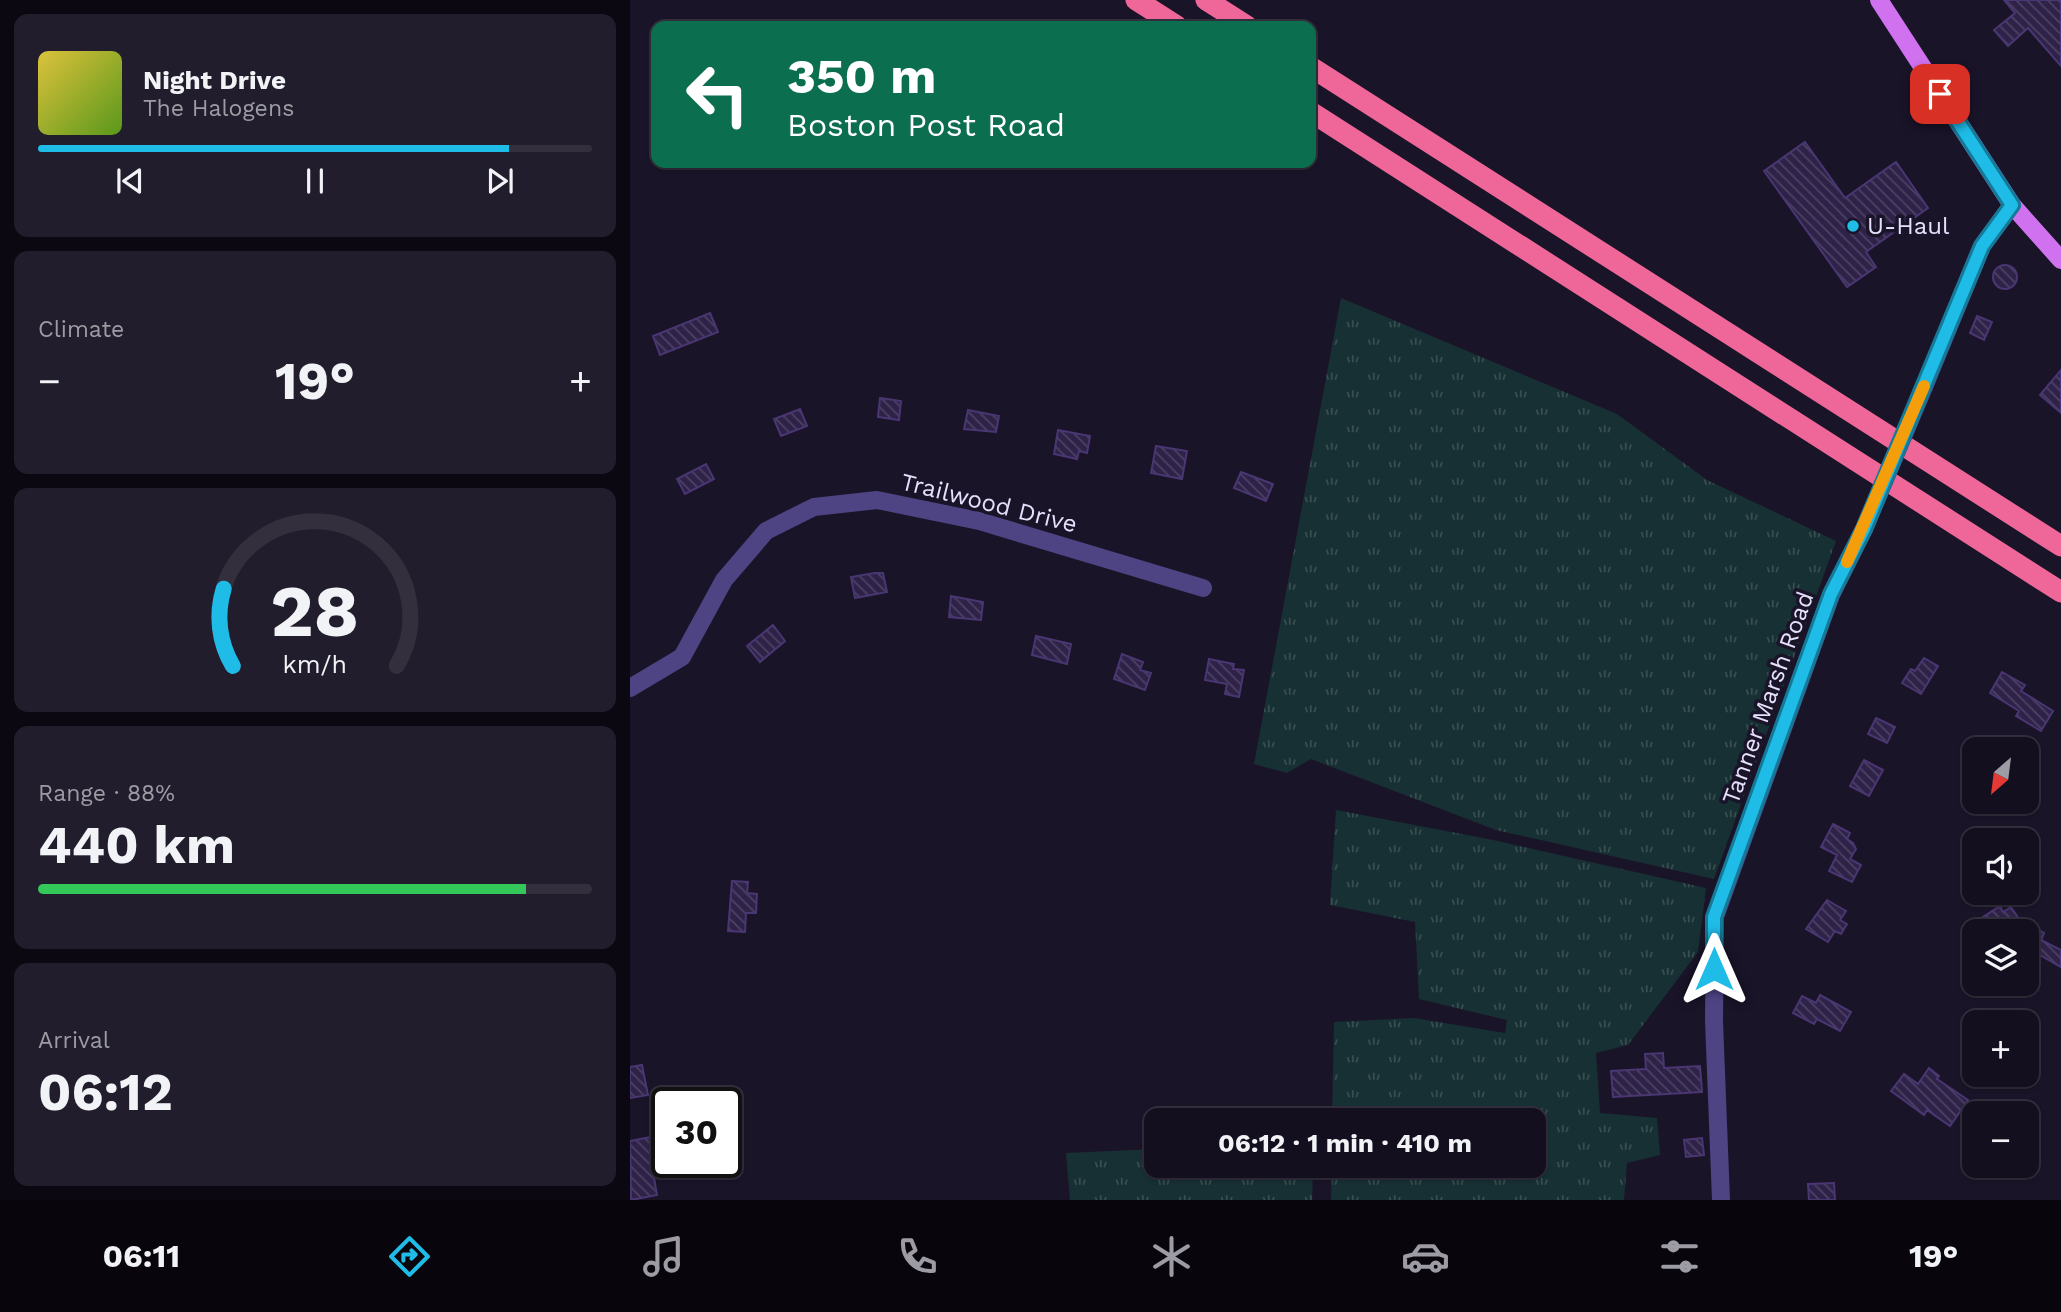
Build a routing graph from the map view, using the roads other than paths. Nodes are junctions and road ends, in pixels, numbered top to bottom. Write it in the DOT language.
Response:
graph roads {
  1 [pos="1136,0"];
  2 [pos="1206,0"];
  3 [pos="1879,0"];
  4 [pos="1169,21"];
  5 [pos="1239,21"];
  6 [pos="1316,70"];
  7 [pos="1316,115"];
  8 [pos="2012,205"];
  9 [pos="2061,260"];
  10 [pos="1949,474"];
  11 [pos="2061,539"];
  12 [pos="2061,546"];
  13 [pos="1203,588"];
  14 [pos="2061,592"];
  15 [pos="630,688"];
  16 [pos="1721,1200"];
  1 -- 4 [label="highway"];
  2 -- 5 [label="highway"];
  3 -- 8 [label="main road"];
  6 -- 10 [label="highway"];
  7 -- 14 [label="highway"];
  8 -- 9 [label="main road"];
  8 -- 16 [label="street, Tanner Marsh Road, bridge"];
  10 -- 11 [label="highway"];
  10 -- 12 [label="highway"];
  13 -- 15 [label="street, Trailwood Drive"];
}
